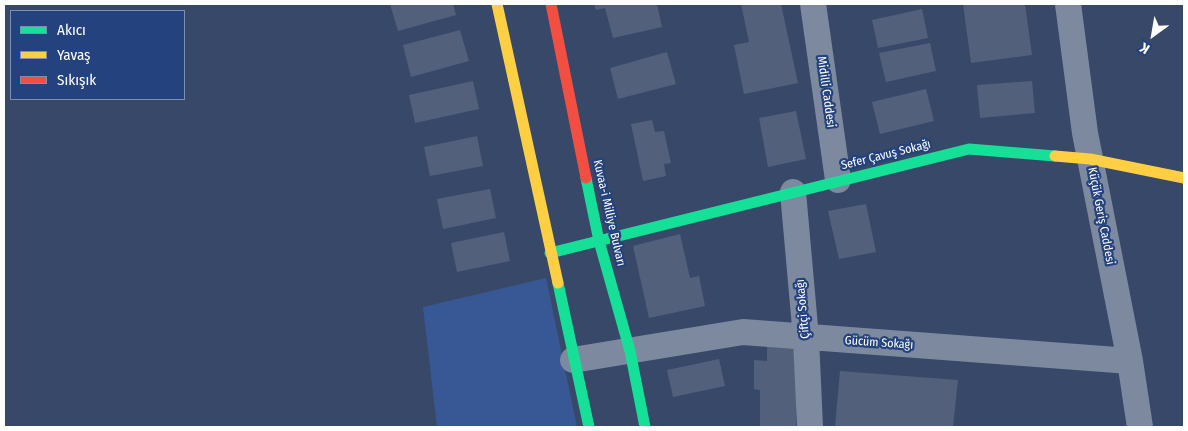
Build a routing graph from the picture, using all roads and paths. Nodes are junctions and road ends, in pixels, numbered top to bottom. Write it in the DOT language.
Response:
graph roads {
  1 [pos="497,4"];
  2 [pos="551,4"];
  3 [pos="813,4"];
  4 [pos="1068,4"];
  5 [pos="1090,159"];
  6 [pos="1184,178"];
  7 [pos="838,180"];
  8 [pos="793,192"];
  9 [pos="599,241"];
  10 [pos="550,253"];
  11 [pos="806,338"];
  12 [pos="630,351"];
  13 [pos="574,360"];
  14 [pos="1130,361"];
  15 [pos="589,427"];
  16 [pos="645,427"];
  17 [pos="810,427"];
  18 [pos="1140,427"];
  1 -- 10 [label="main road"];
  2 -- 9 [label="main road, Kuvaa-i Milliye Bulvarı"];
  3 -- 7 [label="street, Midilli Caddesi"];
  4 -- 5 [label="street, Küçük Geriş Caddesi"];
  5 -- 6 [label="main road, Sefer Çavuş Sokağı"];
  5 -- 7 [label="main road, Sefer Çavuş Sokağı"];
  5 -- 14 [label="street, Küçük Geriş Caddesi"];
  7 -- 8 [label="main road, Sefer Çavuş Sokağı"];
  8 -- 9 [label="main road, Sefer Çavuş Sokağı"];
  8 -- 11 [label="street, Çiftçi Sokağı"];
  9 -- 10 [label="main road, Sefer Çavuş Sokağı"];
  9 -- 12 [label="main road, Kuvaa-i Milliye Bulvarı"];
  10 -- 13 [label="main road"];
  11 -- 12 [label="street, Gücüm Sokağı"];
  11 -- 14 [label="street, Gücüm Sokağı"];
  11 -- 17 [label="street, Çiftçi Sokağı"];
  12 -- 13 [label="street, Gücüm Sokağı"];
  12 -- 16 [label="main road, Kuvaa-i Milliye Bulvarı"];
  13 -- 15 [label="main road"];
  14 -- 18 [label="street, Küçük Geriş Caddesi"];
}
